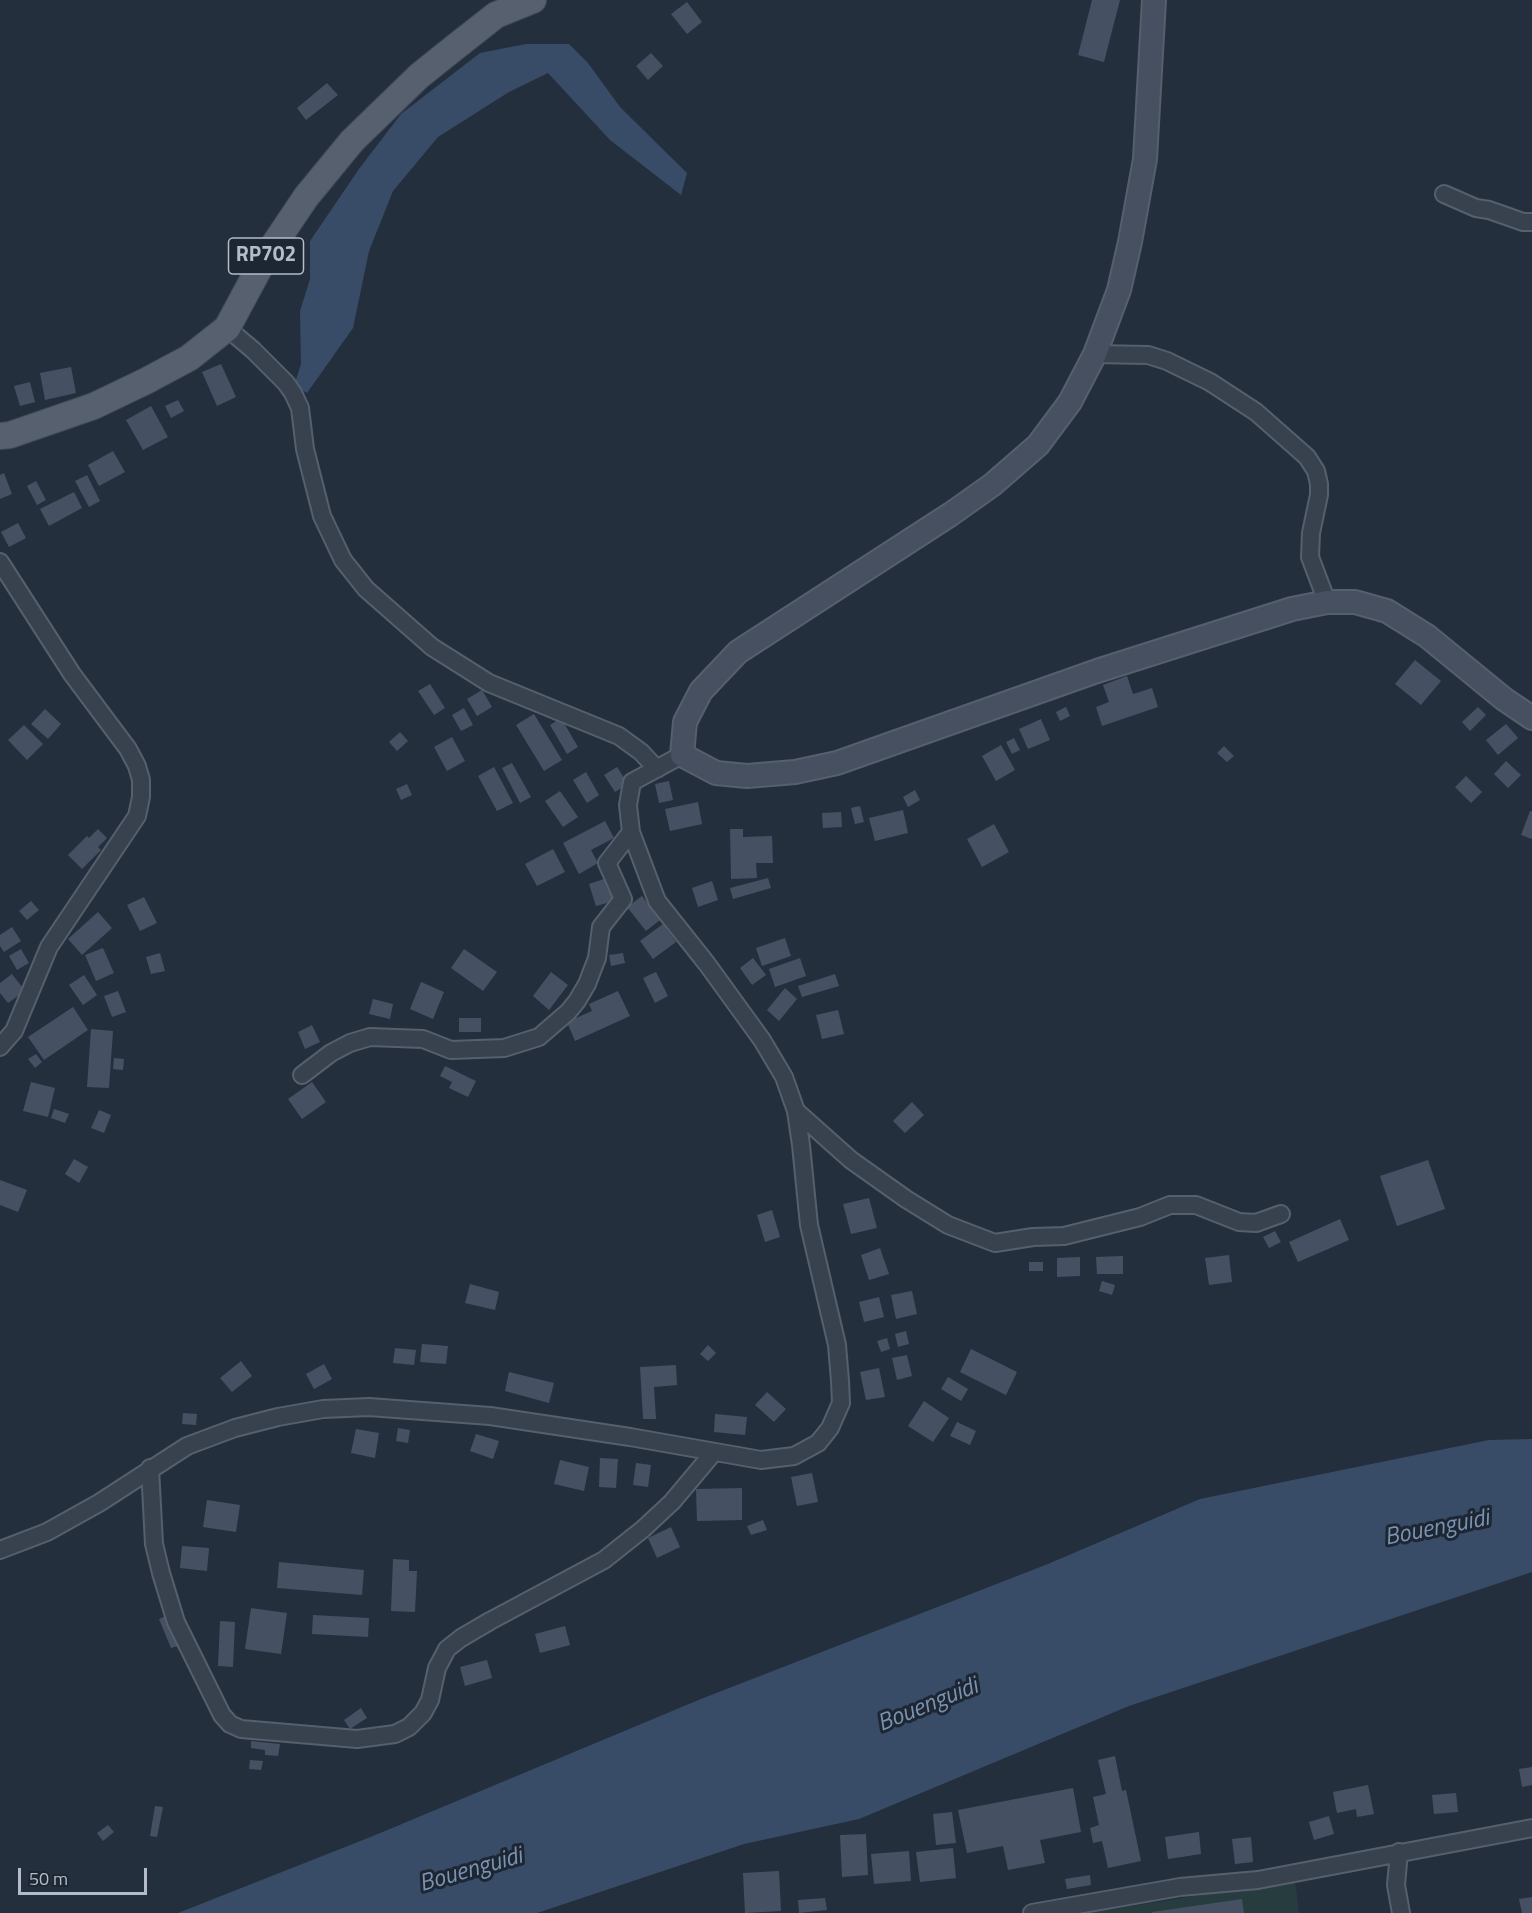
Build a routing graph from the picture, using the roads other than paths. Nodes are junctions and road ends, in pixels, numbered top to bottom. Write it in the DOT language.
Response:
graph roads {
  1 [pos="1154,0"];
  2 [pos="525,1"];
  3 [pos="1443,194"];
  4 [pos="1532,222"];
  5 [pos="227,328"];
  6 [pos="1095,354"];
  7 [pos="0,436"];
  8 [pos="0,562"];
  9 [pos="1327,602"];
  10 [pos="1532,718"];
  11 [pos="682,755"];
  12 [pos="657,769"];
  13 [pos="631,832"];
  14 [pos="0,1047"];
  15 [pos="302,1075"];
  16 [pos="796,1111"];
  17 [pos="1281,1214"];
  18 [pos="714,1452"];
  19 [pos="150,1468"];
  20 [pos="0,1550"];
  21 [pos="1532,1828"];
  22 [pos="1399,1852"];
  23 [pos="1032,1913"];
  24 [pos="1401,1913"];
  1 -- 6 [label="main road"];
  2 -- 5 [label="main road, RP702"];
  3 -- 4 [label="street"];
  5 -- 7 [label="main road, RP702"];
  5 -- 12 [label="street"];
  6 -- 9 [label="street"];
  6 -- 11 [label="main road"];
  8 -- 14 [label="street"];
  9 -- 10 [label="main road"];
  9 -- 11 [label="main road"];
  11 -- 12 [label="street"];
  12 -- 13 [label="street"];
  13 -- 15 [label="street"];
  13 -- 16 [label="street"];
  16 -- 17 [label="street"];
  16 -- 18 [label="street"];
  18 -- 19 [label="street"];
  18 -- 19 [label="street"];
  19 -- 20 [label="street"];
  21 -- 22 [label="street"];
  22 -- 23 [label="street"];
  22 -- 24 [label="street"];
}
